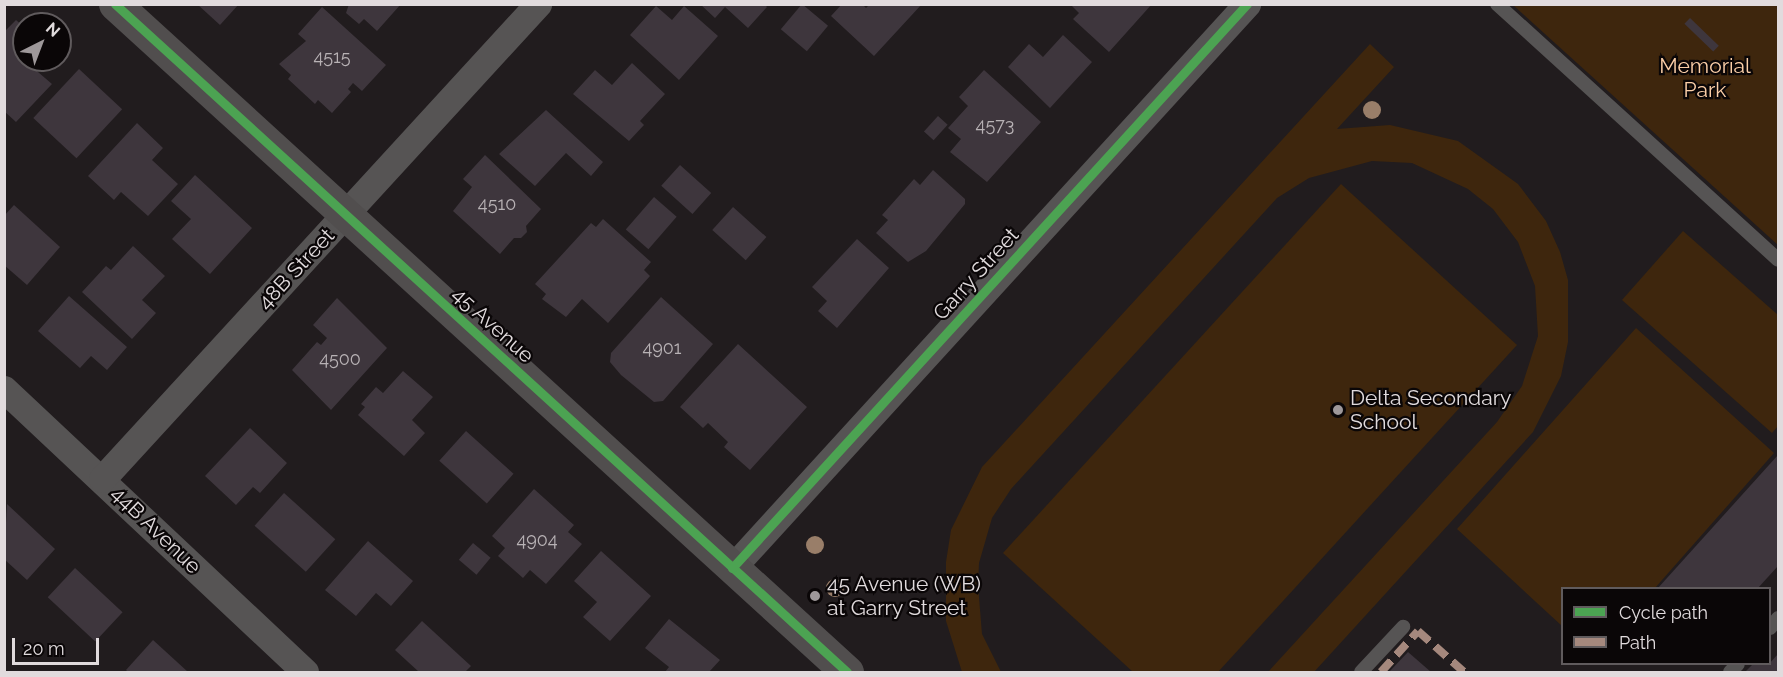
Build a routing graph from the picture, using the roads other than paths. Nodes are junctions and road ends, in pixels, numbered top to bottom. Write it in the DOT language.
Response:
graph roads {
  1 [pos="115,4"];
  2 [pos="538,4"];
  3 [pos="1247,4"];
  4 [pos="1497,4"];
  5 [pos="346,215"];
  6 [pos="1779,260"];
  7 [pos="4,389"];
  8 [pos="102,479"];
  9 [pos="732,568"];
  10 [pos="1403,627"];
  11 [pos="305,672"];
  12 [pos="847,672"];
  13 [pos="1361,672"];
  1 -- 5 [label="street, 45 Avenue"];
  2 -- 5 [label="street, 48B Street"];
  3 -- 9 [label="street, Garry Street"];
  4 -- 6 [label="lane"];
  5 -- 8 [label="street, 48B Street"];
  5 -- 9 [label="street, 45 Avenue"];
  7 -- 8 [label="street, 44B Avenue"];
  8 -- 11 [label="street, 44B Avenue"];
  9 -- 12 [label="street, 45 Avenue"];
  10 -- 13 [label="lane"];
}
